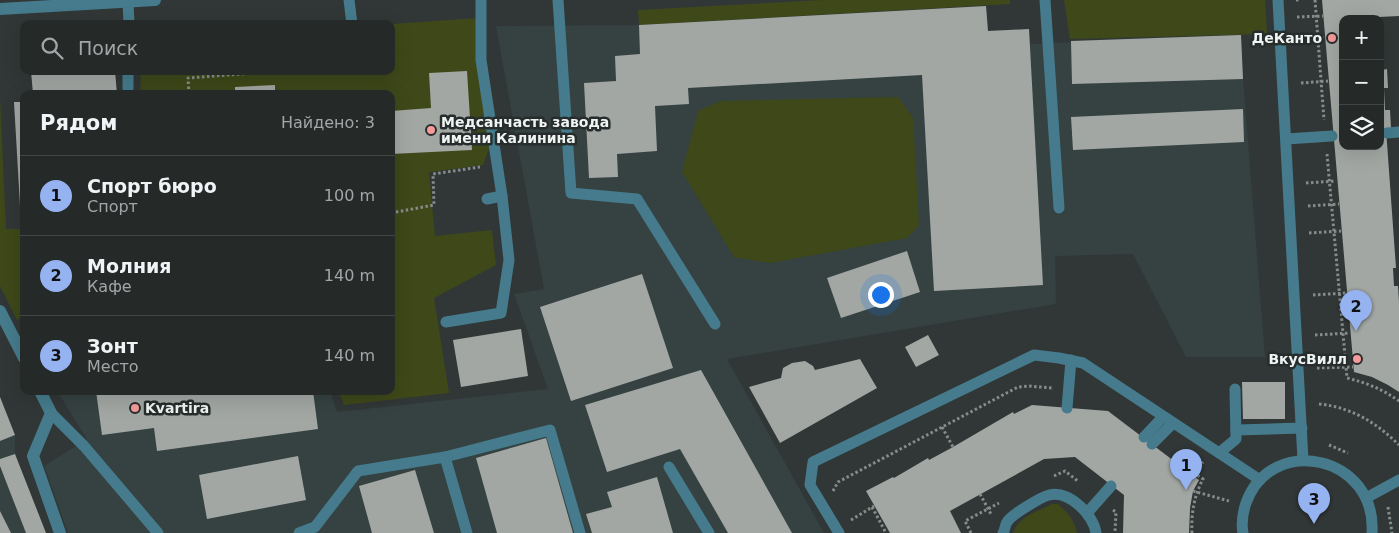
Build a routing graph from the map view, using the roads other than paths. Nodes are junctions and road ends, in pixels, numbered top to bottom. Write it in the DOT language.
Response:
graph roads {
  1 [pos="155,0"];
  2 [pos="350,0"];
  3 [pos="481,0"];
  4 [pos="558,0"];
  5 [pos="1045,0"];
  6 [pos="1278,0"];
  7 [pos="128,2"];
  8 [pos="0,9"];
  9 [pos="129,20"];
  10 [pos="352,20"];
  11 [pos="128,75"];
  12 [pos="128,90"];
  13 [pos="1399,132"];
  14 [pos="1387,133"];
  15 [pos="1329,136"];
  16 [pos="1286,139"];
  17 [pos="502,196"];
  18 [pos="487,199"];
  19 [pos="1059,208"];
  20 [pos="0,311"];
  21 [pos="446,322"];
  22 [pos="715,324"];
  23 [pos="20,348"];
  24 [pos="1074,361"];
  25 [pos="1235,389"];
  26 [pos="42,395"];
  27 [pos="51,413"];
  28 [pos="1168,420"];
  29 [pos="1302,428"];
  30 [pos="1236,430"];
  31 [pos="1148,440"];
  32 [pos="1214,455"];
  33 [pos="445,457"];
  34 [pos="1304,460"];
  35 [pos="669,467"];
  36 [pos="1260,480"];
  37 [pos="1399,480"];
  38 [pos="1111,486"];
  39 [pos="1366,498"];
  40 [pos="1088,512"];
  41 [pos="316,530"];
  42 [pos="60,533"];
  43 [pos="158,533"];
  44 [pos="299,533"];
  45 [pos="467,533"];
  46 [pos="580,533"];
  47 [pos="709,533"];
  48 [pos="839,533"];
  49 [pos="1003,533"];
  50 [pos="1096,533"];
  51 [pos="1242,533"];
  52 [pos="1372,533"];
  1 -- 7 [label="street"];
  2 -- 10 [label="lane"];
  3 -- 17 [label="lane"];
  4 -- 22 [label="lane"];
  5 -- 19 [label="lane"];
  6 -- 16 [label="lane"];
  7 -- 8 [label="street"];
  7 -- 9 [label="lane"];
  11 -- 12 [label="lane"];
  13 -- 14 [label="lane"];
  15 -- 16 [label="lane"];
  16 -- 29 [label="lane"];
  17 -- 18 [label="lane"];
  17 -- 21 [label="lane"];
  20 -- 23 [label="street"];
  24 -- 24 [label="lane"];
  24 -- 28 [label="lane"];
  24 -- 48 [label="lane"];
  25 -- 30 [label="lane"];
  26 -- 27 [label="street"];
  27 -- 42 [label="street"];
  27 -- 43 [label="lane"];
  28 -- 31 [label="lane"];
  28 -- 32 [label="lane"];
  29 -- 30 [label="lane"];
  29 -- 34 [label="lane"];
  30 -- 32 [label="lane"];
  32 -- 36 [label="lane"];
  33 -- 41 [label="lane"];
  33 -- 45 [label="lane"];
  33 -- 46 [label="lane"];
  34 -- 36 [label="lane"];
  34 -- 39 [label="lane"];
  35 -- 47 [label="lane"];
  36 -- 51 [label="lane"];
  37 -- 39 [label="lane"];
  38 -- 40 [label="lane"];
  39 -- 52 [label="lane"];
  40 -- 49 [label="lane"];
  40 -- 50 [label="lane"];
  41 -- 44 [label="lane"];
}
